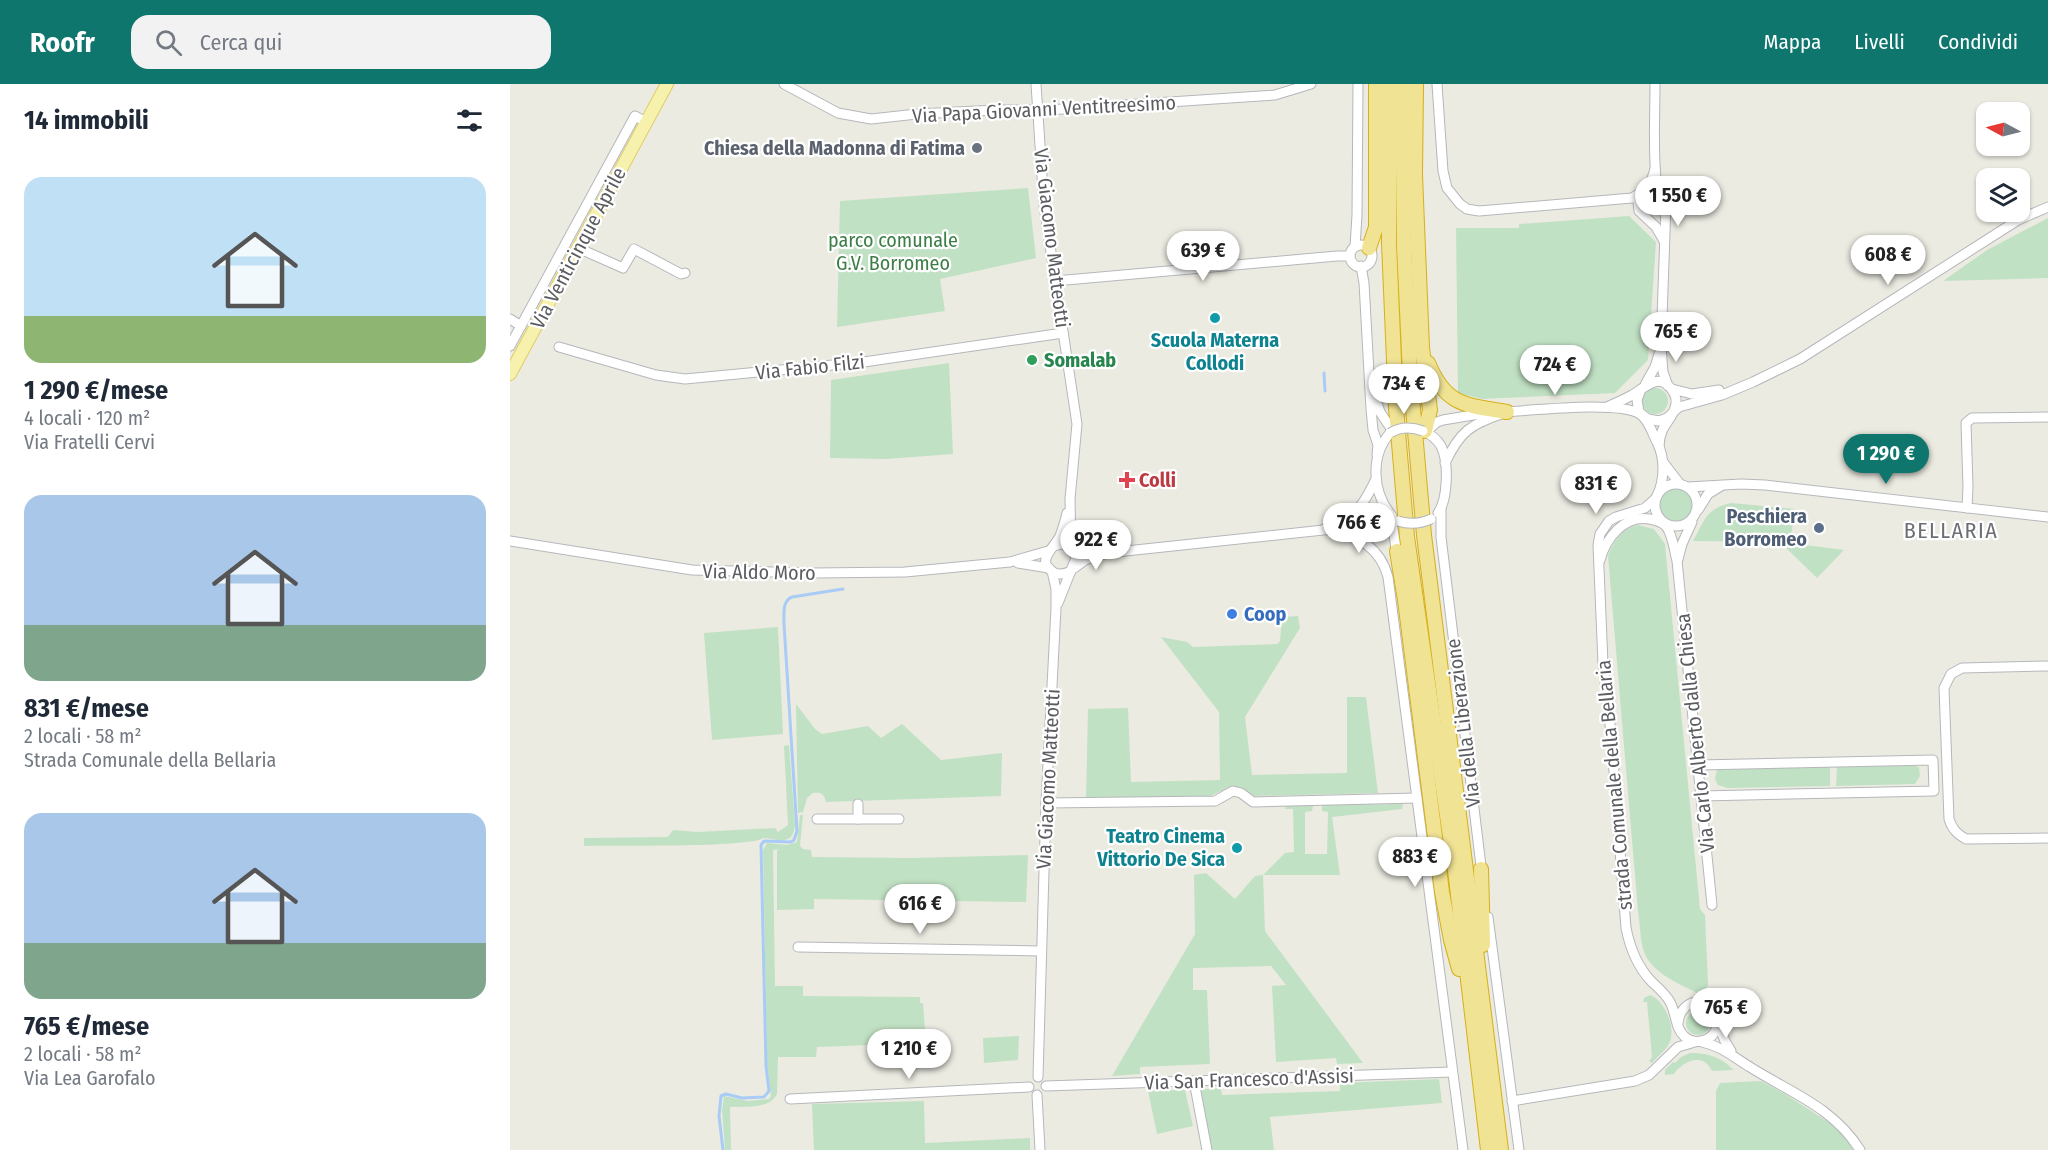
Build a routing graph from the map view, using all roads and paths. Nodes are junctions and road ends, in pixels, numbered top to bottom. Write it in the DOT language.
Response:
graph roads {
  1 [pos="667,84"];
  2 [pos="784,84"];
  3 [pos="1036,84"];
  4 [pos="1311,84"];
  5 [pos="1356,84"];
  6 [pos="1376,84"];
  7 [pos="1389,84"];
  8 [pos="1402,84"];
  9 [pos="1416,84"];
  10 [pos="1437,84"];
  11 [pos="1655,84"];
  12 [pos="1038,110"];
  13 [pos="646,122"];
  14 [pos="1655,168"];
  15 [pos="1645,192"];
  16 [pos="1660,193"];
  17 [pos="1610,201"];
  18 [pos="2048,207"];
  19 [pos="1665,210"];
  20 [pos="1642,214"];
  21 [pos="1665,243"];
  22 [pos="578,248"];
  23 [pos="1360,249"];
  24 [pos="1364,265"];
  25 [pos="685,273"];
  26 [pos="1055,281"];
  27 [pos="510,319"];
  28 [pos="522,326"];
  29 [pos="1063,333"];
  30 [pos="510,346"];
  31 [pos="1661,346"];
  32 [pos="559,347"];
  33 [pos="1422,348"];
  34 [pos="510,374"];
  35 [pos="1371,383"];
  36 [pos="1642,388"];
  37 [pos="1670,388"];
  38 [pos="1737,388"];
  39 [pos="1605,407"];
  40 [pos="1507,412"];
  41 [pos="1671,414"];
  42 [pos="1643,416"];
  43 [pos="2048,417"];
  44 [pos="1393,430"];
  45 [pos="1425,431"];
  46 [pos="1659,446"];
  47 [pos="1377,455"];
  48 [pos="1663,462"];
  49 [pos="1445,463"];
  50 [pos="1377,478"];
  51 [pos="1684,485"];
  52 [pos="1723,485"];
  53 [pos="1657,497"];
  54 [pos="1070,499"];
  55 [pos="1966,508"];
  56 [pos="1441,509"];
  57 [pos="1696,514"];
  58 [pos="1393,517"];
  59 [pos="2048,518"];
  60 [pos="1324,529"];
  61 [pos="510,541"];
  62 [pos="1072,547"];
  63 [pos="1051,548"];
  64 [pos="1397,551"];
  65 [pos="1107,553"];
  66 [pos="1677,561"];
  67 [pos="1010,562"];
  68 [pos="1599,566"];
  69 [pos="1072,569"];
  70 [pos="1050,570"];
  71 [pos="1389,586"];
  72 [pos="1056,608"];
  73 [pos="2047,665"];
  74 [pos="1698,765"];
  75 [pos="1701,796"];
  76 [pos="1417,798"];
  77 [pos="1046,802"];
  78 [pos="858,804"];
  79 [pos="817,819"];
  80 [pos="858,819"];
  81 [pos="899,819"];
  82 [pos="2048,838"];
  83 [pos="1481,869"];
  84 [pos="1712,905"];
  85 [pos="798,946"];
  86 [pos="1041,951"];
  87 [pos="1664,993"];
  88 [pos="1697,1002"];
  89 [pos="1470,1006"];
  90 [pos="1718,1022"];
  91 [pos="1678,1026"];
  92 [pos="1698,1042"];
  93 [pos="1672,1051"];
  94 [pos="1734,1056"];
  95 [pos="1452,1072"];
  96 [pos="1038,1077"];
  97 [pos="1194,1081"];
  98 [pos="1046,1086"];
  99 [pos="1029,1087"];
  100 [pos="1037,1095"];
  101 [pos="790,1099"];
  102 [pos="1512,1101"];
  103 [pos="1497,1124"];
  104 [pos="1040,1150"];
  105 [pos="1207,1150"];
  106 [pos="1463,1150"];
  107 [pos="1488,1150"];
  108 [pos="1501,1150"];
  109 [pos="1519,1150"];
  110 [pos="1860,1150"];
  1 -- 13 [label="main road, Via Venticinque Aprile"];
  2 -- 12 [label="street, Via Papa Giovanni Ventitreesimo"];
  3 -- 12 [label="street, Via Giacomo Matteotti"];
  4 -- 12 [label="street, Via Papa Giovanni Ventitreesimo"];
  5 -- 23 [label="street"];
  6 -- 23 [label="highway"];
  7 -- 89 [label="highway"];
  8 -- 103 [label="highway"];
  9 -- 33 [label="highway"];
  10 -- 17 [label="street"];
  11 -- 14 [label="street"];
  12 -- 26 [label="street, Via Giacomo Matteotti"];
  13 -- 22 [label="main road, Via Venticinque Aprile"];
  13 -- 28 [label="street, Via Venticinque Aprile"];
  14 -- 15 [label="street"];
  14 -- 16 [label="street"];
  15 -- 16 [label="street"];
  15 -- 17 [label="street"];
  15 -- 20 [label="street"];
  16 -- 19 [label="street"];
  17 -- 20 [label="street"];
  18 -- 38 [label="street"];
  19 -- 20 [label="street"];
  19 -- 21 [label="street"];
  20 -- 21 [label="street"];
  21 -- 31 [label="street"];
  22 -- 25 [label="street"];
  22 -- 34 [label="main road, Via Venticinque Aprile"];
  23 -- 24 [label="street"];
  23 -- 24 [label="street"];
  23 -- 26 [label="street"];
  24 -- 35 [label="street"];
  26 -- 29 [label="street, Via Giacomo Matteotti"];
  27 -- 28 [label="street"];
  28 -- 30 [label="street, Via Venticinque Aprile"];
  29 -- 32 [label="street, Via Fabio Filzi"];
  29 -- 54 [label="street, Via Giacomo Matteotti"];
  31 -- 36 [label="street"];
  31 -- 37 [label="street"];
  33 -- 40 [label="highway"];
  33 -- 45 [label="highway"];
  35 -- 44 [label="street"];
  35 -- 47 [label="street"];
  36 -- 37 [label="street"];
  36 -- 39 [label="street"];
  36 -- 42 [label="street"];
  37 -- 38 [label="street"];
  37 -- 41 [label="street"];
  38 -- 41 [label="street"];
  39 -- 40 [label="street"];
  39 -- 42 [label="street"];
  40 -- 45 [label="street"];
  40 -- 49 [label="street"];
  41 -- 42 [label="street"];
  41 -- 46 [label="street"];
  42 -- 46 [label="street"];
  43 -- 55 [label="street"];
  44 -- 45 [label="street, bridge"];
  44 -- 47 [label="street"];
  45 -- 49 [label="street"];
  46 -- 48 [label="street"];
  47 -- 50 [label="street"];
  48 -- 51 [label="street"];
  48 -- 53 [label="street"];
  49 -- 56 [label="street"];
  50 -- 58 [label="street"];
  50 -- 60 [label="street"];
  51 -- 52 [label="street"];
  51 -- 53 [label="street"];
  51 -- 57 [label="street"];
  52 -- 55 [label="street"];
  52 -- 57 [label="street"];
  53 -- 57 [label="street"];
  53 -- 68 [label="street"];
  54 -- 62 [label="street, Via Giacomo Matteotti"];
  54 -- 63 [label="street, Via Giacomo Matteotti"];
  55 -- 59 [label="street"];
  56 -- 58 [label="street, bridge"];
  56 -- 83 [label="street, Via della Liberazione"];
  57 -- 66 [label="street, Via Carlo Alberto dalla Chiesa"];
  58 -- 60 [label="street"];
  58 -- 64 [label="street"];
  60 -- 65 [label="street"];
  60 -- 71 [label="street"];
  61 -- 67 [label="street, Via Aldo Moro"];
  62 -- 63 [label="street"];
  62 -- 65 [label="street"];
  62 -- 69 [label="street"];
  63 -- 67 [label="street, Via Aldo Moro"];
  63 -- 70 [label="street"];
  64 -- 71 [label="street"];
  64 -- 89 [label="highway"];
  65 -- 69 [label="street"];
  66 -- 68 [label="street, Via Carlo Alberto dalla Chiesa"];
  66 -- 74 [label="street, Via Carlo Alberto dalla Chiesa"];
  67 -- 70 [label="street, Via Aldo Moro"];
  68 -- 87 [label="street, strada Comunale della Bellaria"];
  69 -- 70 [label="street"];
  69 -- 72 [label="street, Via Giacomo Matteotti"];
  70 -- 72 [label="street, Via Giacomo Matteotti"];
  71 -- 76 [label="street"];
  72 -- 77 [label="street, Via Giacomo Matteotti"];
  73 -- 82 [label="street"];
  74 -- 75 [label="street, Via Carlo Alberto dalla Chiesa"];
  74 -- 75 [label="street"];
  75 -- 84 [label="street, Via Carlo Alberto dalla Chiesa"];
  76 -- 77 [label="street"];
  76 -- 95 [label="street"];
  77 -- 86 [label="street, Via Giacomo Matteotti"];
  78 -- 80 [label="street"];
  79 -- 80 [label="street"];
  80 -- 81 [label="street"];
  83 -- 102 [label="street, Via della Liberazione"];
  83 -- 103 [label="highway"];
  85 -- 86 [label="street"];
  86 -- 96 [label="street, Via Giacomo Matteotti"];
  87 -- 88 [label="street"];
  87 -- 91 [label="street"];
  88 -- 90 [label="street"];
  88 -- 91 [label="street"];
  89 -- 107 [label="highway"];
  90 -- 92 [label="street"];
  90 -- 94 [label="street"];
  91 -- 92 [label="street"];
  91 -- 93 [label="street"];
  92 -- 93 [label="street"];
  92 -- 94 [label="street"];
  93 -- 102 [label="street"];
  94 -- 110 [label="street"];
  95 -- 97 [label="street, Via San Francesco d'Assisi"];
  95 -- 106 [label="street"];
  96 -- 98 [label="street"];
  96 -- 99 [label="street"];
  97 -- 98 [label="street, Via San Francesco d'Assisi"];
  97 -- 105 [label="street"];
  98 -- 100 [label="street"];
  99 -- 100 [label="street"];
  99 -- 101 [label="street"];
  100 -- 104 [label="street"];
  102 -- 109 [label="street, Via della Liberazione"];
  103 -- 108 [label="highway"];
}
